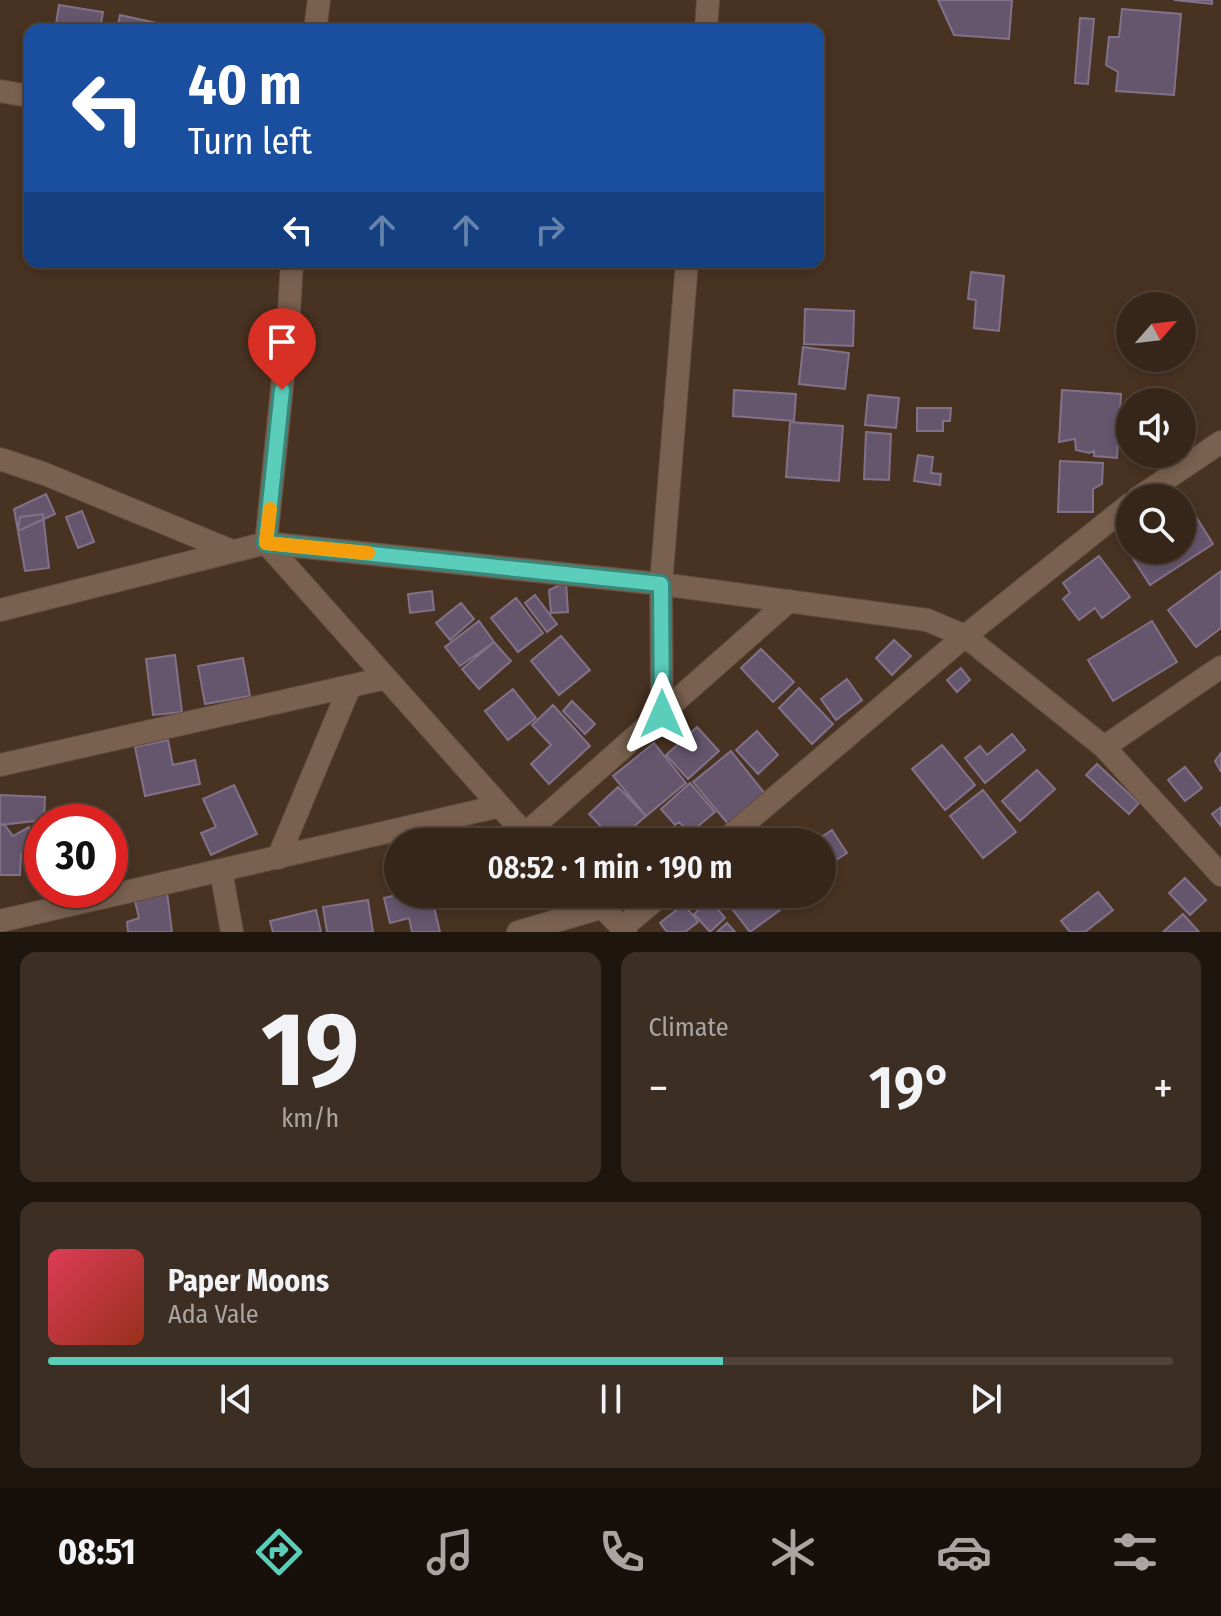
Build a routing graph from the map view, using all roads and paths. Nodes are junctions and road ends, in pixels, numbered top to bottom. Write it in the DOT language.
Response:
graph roads {
  1 [pos="319,0"];
  2 [pos="708,0"];
  3 [pos="316,24"];
  4 [pos="706,24"];
  5 [pos="0,91"];
  6 [pos="24,95"];
  7 [pos="292,268"];
  8 [pos="687,268"];
  9 [pos="1221,442"];
  10 [pos="0,459"];
  11 [pos="1159,484"];
  12 [pos="1116,515"];
  13 [pos="266,543"];
  14 [pos="232,551"];
  15 [pos="661,584"];
  16 [pos="789,601"];
  17 [pos="0,610"];
  18 [pos="965,636"];
  19 [pos="1221,667"];
  20 [pos="386,678"];
  21 [pos="350,686"];
  22 [pos="662,714"];
  23 [pos="1104,747"];
  24 [pos="0,765"];
  25 [pos="500,806"];
  26 [pos="520,828"];
  27 [pos="540,828"];
  28 [pos="739,828"];
  29 [pos="278,858"];
  30 [pos="221,871"];
  31 [pos="1221,875"];
  32 [pos="577,908"];
  33 [pos="604,908"];
  34 [pos="647,908"];
  35 [pos="0,921"];
  36 [pos="624,930"];
  37 [pos="232,932"];
  38 [pos="518,932"];
  1 -- 3 [label="street"];
  2 -- 4 [label="street"];
  5 -- 6 [label="street"];
  7 -- 13 [label="street"];
  8 -- 15 [label="street"];
  9 -- 11 [label="street"];
  10 -- 14 [label="street"];
  12 -- 18 [label="street"];
  13 -- 14 [label="street"];
  13 -- 15 [label="street"];
  13 -- 20 [label="street"];
  14 -- 17 [label="street"];
  15 -- 16 [label="street"];
  15 -- 22 [label="street"];
  16 -- 18 [label="street"];
  16 -- 22 [label="street"];
  18 -- 23 [label="street"];
  18 -- 28 [label="street"];
  19 -- 23 [label="street"];
  20 -- 21 [label="street"];
  20 -- 25 [label="street"];
  21 -- 24 [label="street"];
  21 -- 29 [label="street"];
  22 -- 27 [label="street"];
  23 -- 31 [label="street"];
  25 -- 26 [label="street"];
  25 -- 29 [label="street"];
  29 -- 30 [label="street"];
  30 -- 35 [label="street"];
  30 -- 37 [label="street"];
  32 -- 38 [label="street"];
  33 -- 36 [label="street"];
  34 -- 36 [label="street"];
}
